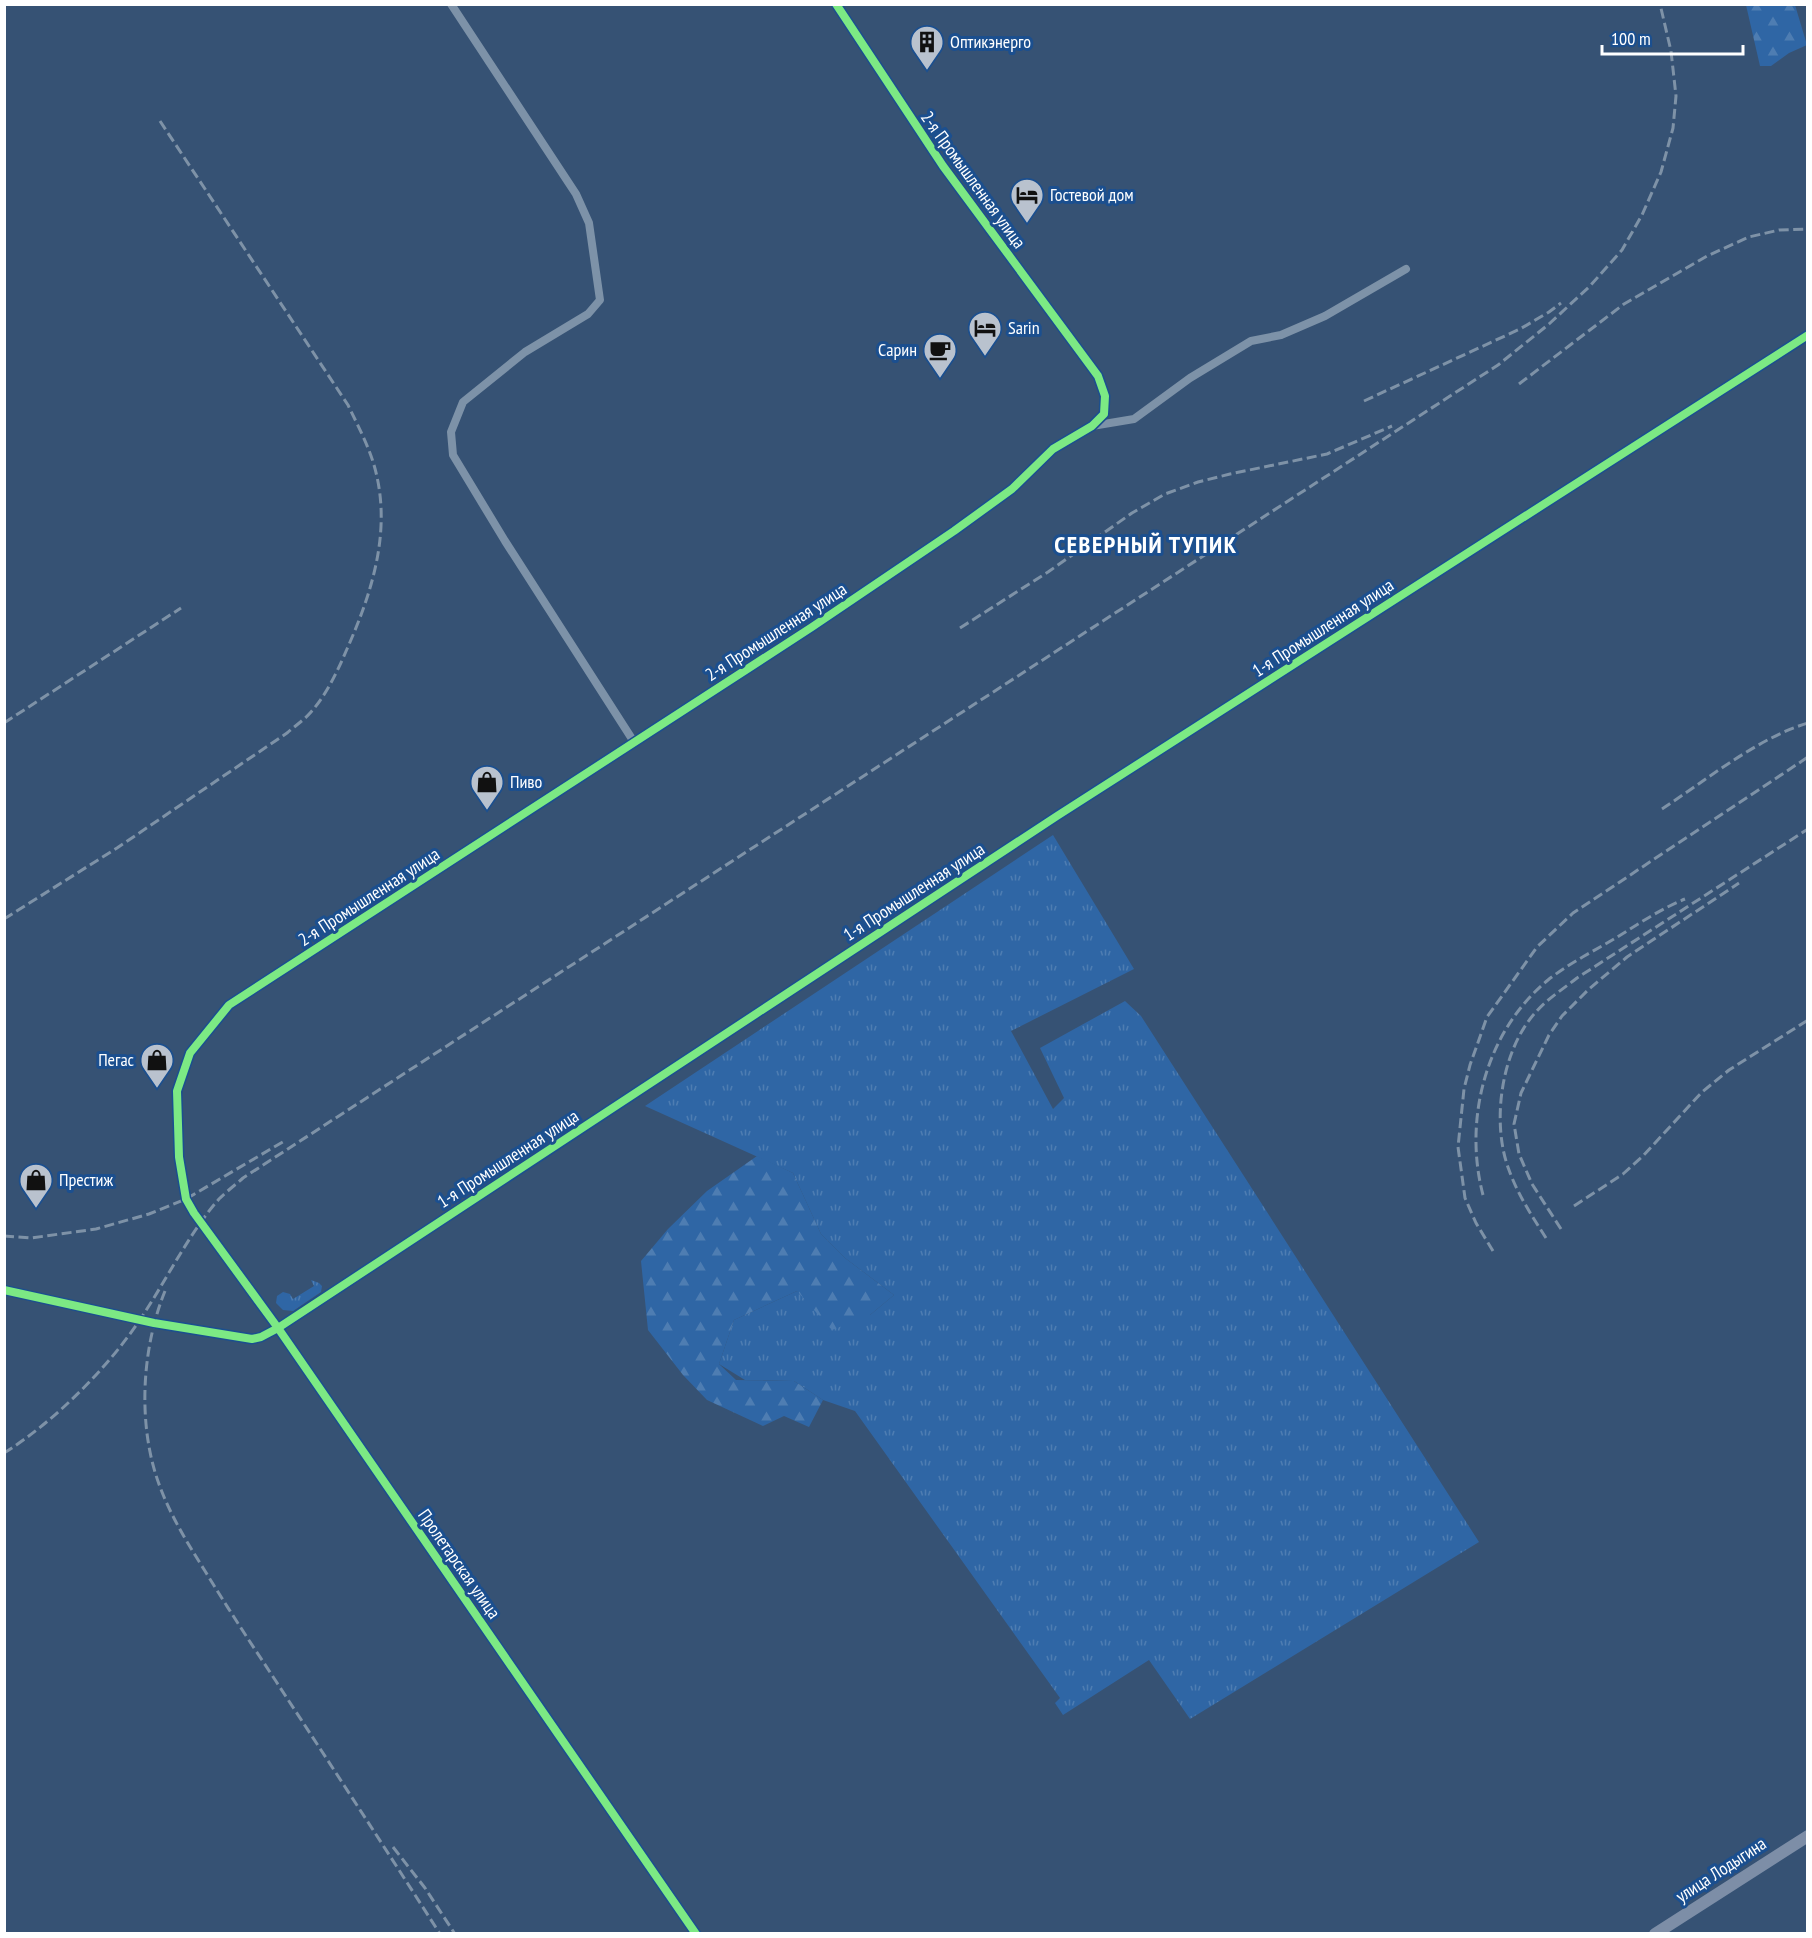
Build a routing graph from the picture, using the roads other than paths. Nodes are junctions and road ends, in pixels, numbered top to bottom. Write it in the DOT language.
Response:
graph roads {
  1 [pos="451,4"];
  2 [pos="836,4"];
  3 [pos="1406,269"];
  4 [pos="1808,334"];
  5 [pos="1092,426"];
  6 [pos="634,742"];
  7 [pos="194,1213"];
  8 [pos="4,1290"];
  9 [pos="278,1328"];
  10 [pos="1808,1836"];
  11 [pos="696,1934"];
  12 [pos="1655,1934"];
  1 -- 6 [label="street"];
  2 -- 5 [label="street, 2-я Промышленная улица"];
  3 -- 5 [label="street"];
  4 -- 9 [label="street, 1-я Промышленная улица"];
  5 -- 6 [label="street, 2-я Промышленная улица"];
  6 -- 7 [label="street, 2-я Промышленная улица"];
  7 -- 9 [label="street, Пролетарская улица"];
  8 -- 9 [label="street, 1-я Промышленная улица"];
  9 -- 11 [label="street, Пролетарская улица"];
  10 -- 12 [label="main road, улица Лодыгина"];
}
